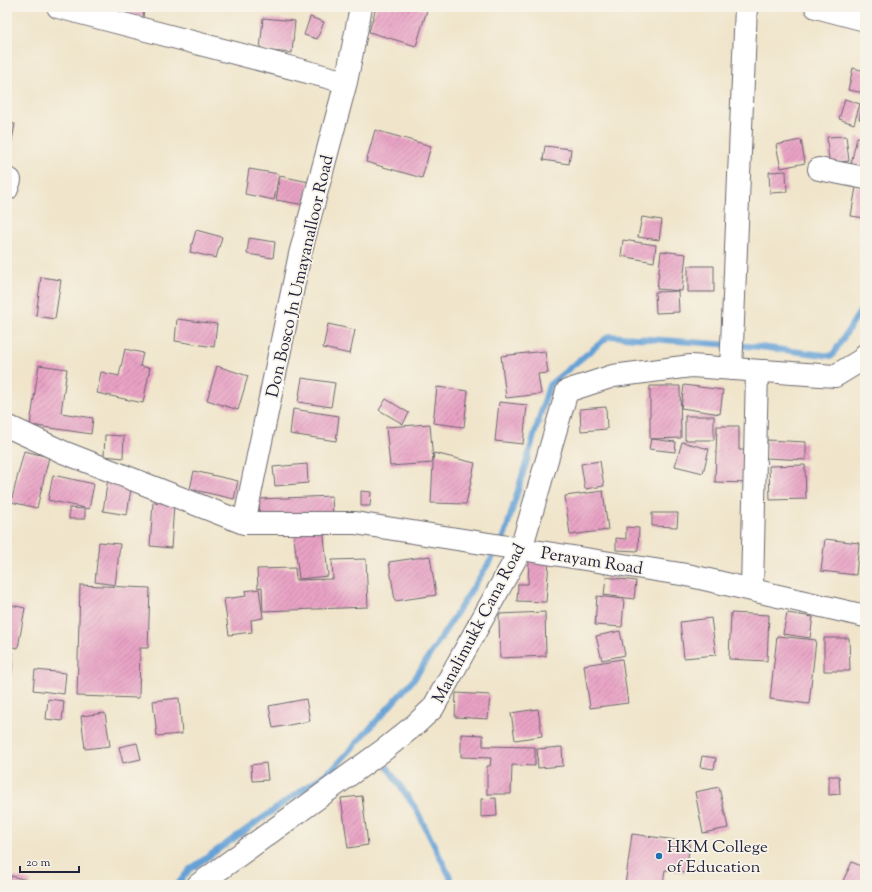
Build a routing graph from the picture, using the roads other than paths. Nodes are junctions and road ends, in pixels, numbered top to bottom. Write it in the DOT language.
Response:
graph roads {
  1 [pos="58,7"];
  2 [pos="361,7"];
  3 [pos="746,7"];
  4 [pos="816,7"];
  5 [pos="865,20"];
  6 [pos="346,82"];
  7 [pos="819,169"];
  8 [pos="865,178"];
  9 [pos="865,356"];
  10 [pos="730,369"];
  11 [pos="757,371"];
  12 [pos="7,426"];
  13 [pos="244,523"];
  14 [pos="521,549"];
  15 [pos="752,590"];
  16 [pos="865,616"];
  17 [pos="198,885"];
  1 -- 6 [label="street"];
  2 -- 6 [label="street, Don Bosco Jn Umayanalloor Road"];
  3 -- 10 [label="street"];
  4 -- 5 [label="street"];
  6 -- 13 [label="street, Don Bosco Jn Umayanalloor Road"];
  7 -- 8 [label="street"];
  9 -- 11 [label="street, Manalimukk Cana Road"];
  10 -- 11 [label="street, Manalimukk Cana Road"];
  10 -- 14 [label="street, Manalimukk Cana Road"];
  11 -- 15 [label="street"];
  12 -- 13 [label="street"];
  13 -- 14 [label="street, Perayam Road"];
  14 -- 15 [label="street, Perayam Road"];
  14 -- 17 [label="street, Manalimukk Cana Road"];
  15 -- 16 [label="street, Perayam Road"];
}
